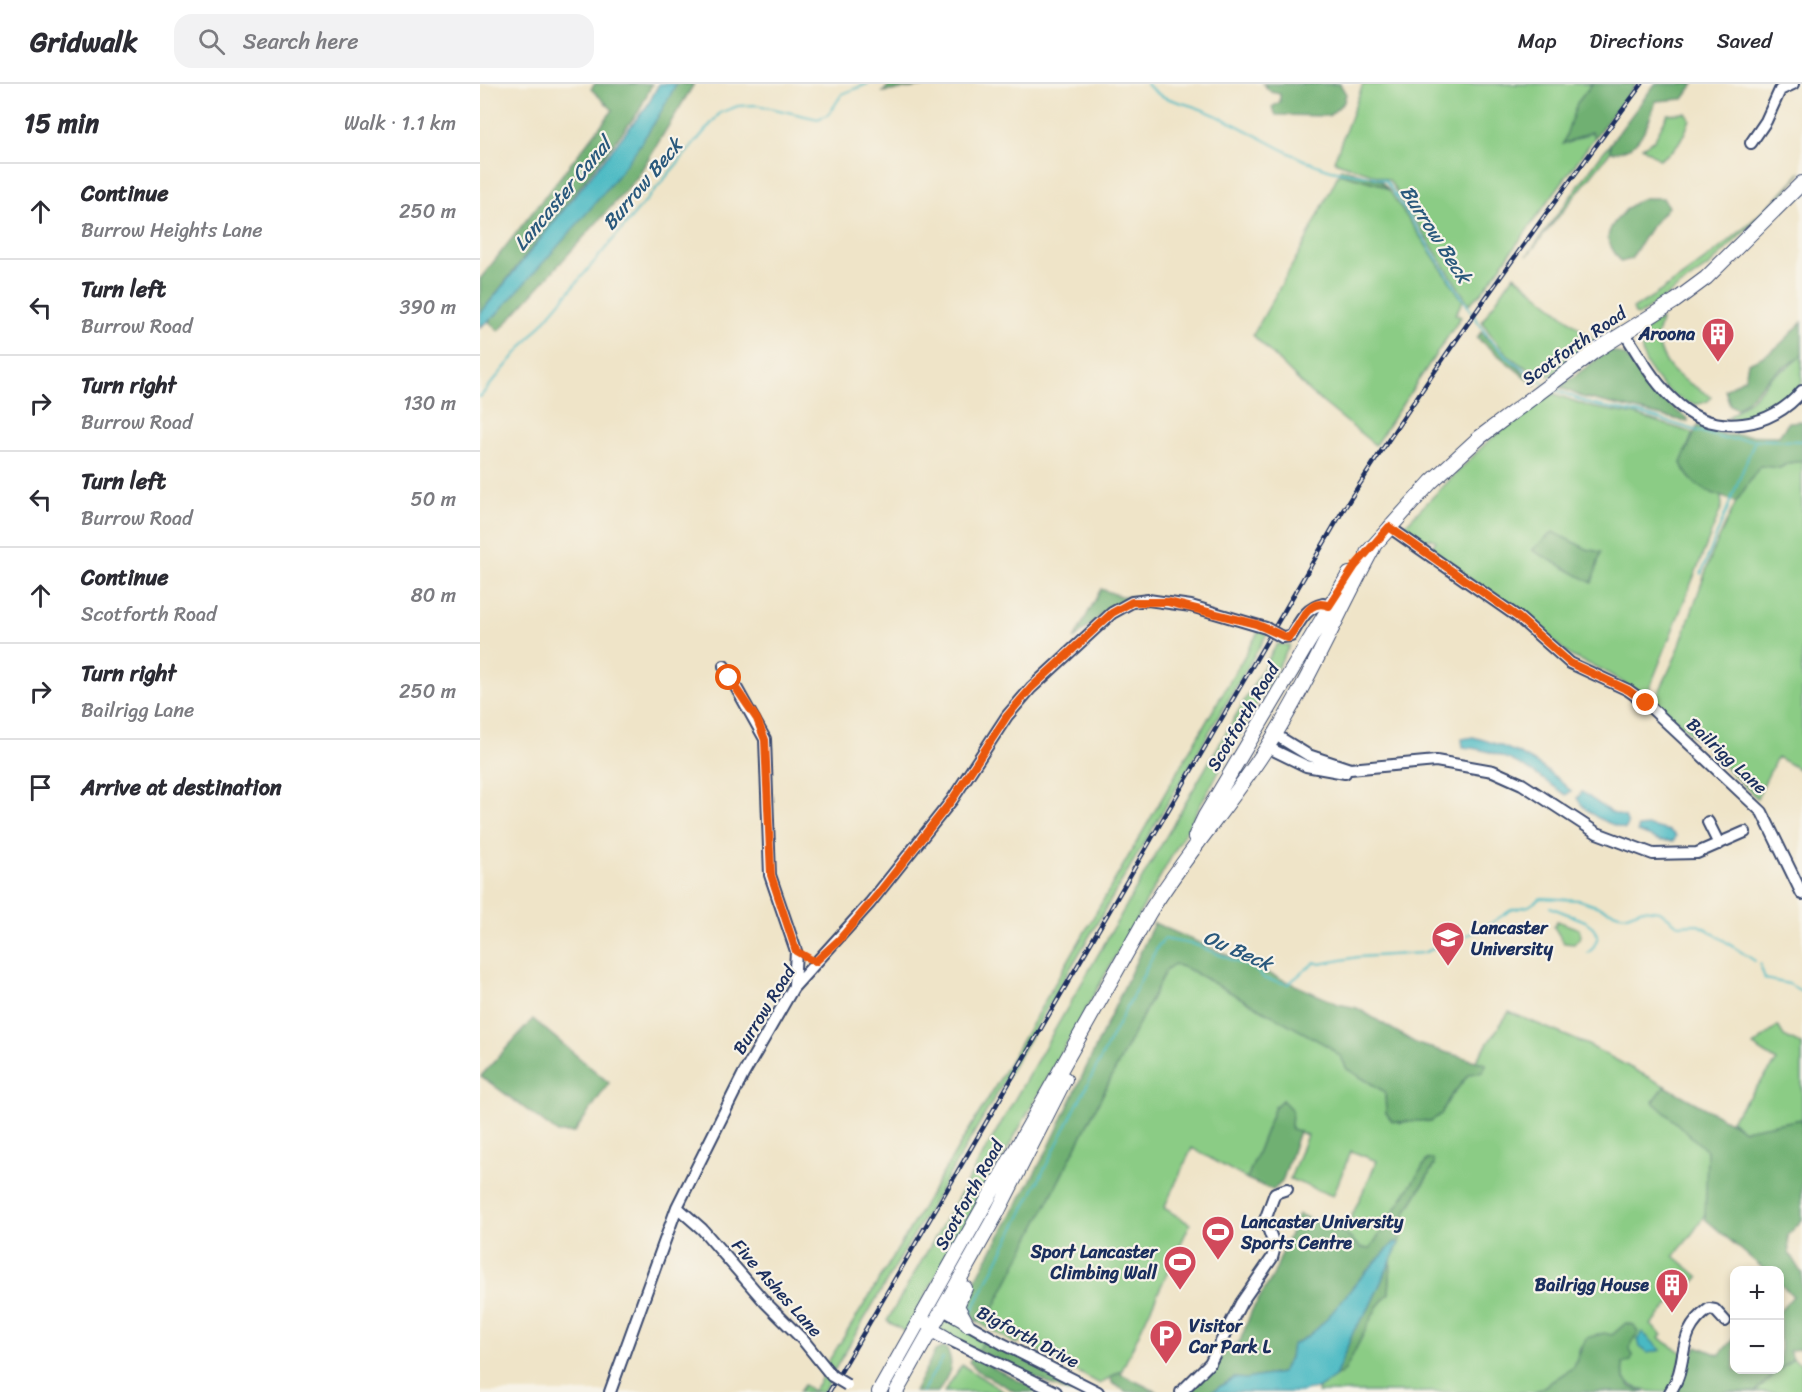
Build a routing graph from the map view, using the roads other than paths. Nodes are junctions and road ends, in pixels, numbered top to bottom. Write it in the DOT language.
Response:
graph roads {
  1 [pos="1793,84"];
  2 [pos="1776,87"];
  3 [pos="1751,144"];
  4 [pos="1802,183"];
  5 [pos="1624,332"];
  6 [pos="1802,392"];
  7 [pos="1389,527"];
  8 [pos="1334,609"];
  9 [pos="724,666"];
  10 [pos="1274,734"];
  11 [pos="1261,740"];
  12 [pos="1350,769"];
  13 [pos="1708,822"];
  14 [pos="1745,832"];
  15 [pos="1719,844"];
  16 [pos="1188,853"];
  17 [pos="1802,894"];
  18 [pos="796,951"];
  19 [pos="815,962"];
  20 [pos="793,988"];
  21 [pos="1091,1016"];
  22 [pos="1065,1079"];
  23 [pos="1287,1189"];
  24 [pos="677,1207"];
  25 [pos="943,1310"];
  26 [pos="925,1312"];
  27 [pos="1725,1321"];
  28 [pos="967,1323"];
  29 [pos="928,1336"];
  30 [pos="946,1338"];
  31 [pos="848,1389"];
  32 [pos="610,1392"];
  33 [pos="879,1392"];
  34 [pos="896,1392"];
  35 [pos="1056,1392"];
  36 [pos="1098,1392"];
  37 [pos="1181,1392"];
  38 [pos="1670,1392"];
  1 -- 2 [label="street"];
  2 -- 3 [label="street"];
  4 -- 5 [label="main road, Scotforth Road"];
  5 -- 6 [label="street"];
  5 -- 7 [label="main road, Scotforth Road"];
  7 -- 8 [label="main road, Scotforth Road"];
  7 -- 17 [label="street, Bailrigg Lane"];
  8 -- 10 [label="main road, Scotforth Road"];
  8 -- 11 [label="main road, Scotforth Road"];
  8 -- 19 [label="street, Burrow Road, bridge"];
  9 -- 18 [label="street"];
  10 -- 11 [label="main road, Scotforth Road"];
  10 -- 12 [label="street"];
  11 -- 12 [label="street"];
  11 -- 16 [label="main road, Scotforth Road"];
  11 -- 16 [label="main road, Scotforth Road"];
  12 -- 15 [label="street"];
  13 -- 15 [label="street"];
  14 -- 15 [label="street"];
  16 -- 21 [label="main road, Scotforth Road"];
  18 -- 19 [label="street"];
  18 -- 20 [label="street"];
  19 -- 20 [label="street, Burrow Road"];
  20 -- 24 [label="street, Burrow Road"];
  21 -- 22 [label="main road, Scotforth Road"];
  21 -- 26 [label="main road, Scotforth Road"];
  22 -- 25 [label="main road, Scotforth Road"];
  22 -- 28 [label="main road"];
  23 -- 37 [label="street"];
  24 -- 31 [label="street, Five Ashes Lane, bridge"];
  24 -- 32 [label="street, Burrow Road"];
  25 -- 26 [label="main road"];
  25 -- 28 [label="street, Bigforth Drive"];
  25 -- 29 [label="main road, Scotforth Road"];
  26 -- 29 [label="main road"];
  26 -- 33 [label="main road, Scotforth Road"];
  27 -- 38 [label="street"];
  28 -- 36 [label="street, Bigforth Drive"];
  29 -- 30 [label="main road"];
  29 -- 34 [label="main road, Scotforth Road"];
  30 -- 35 [label="street, Bigforth Drive"];
}
